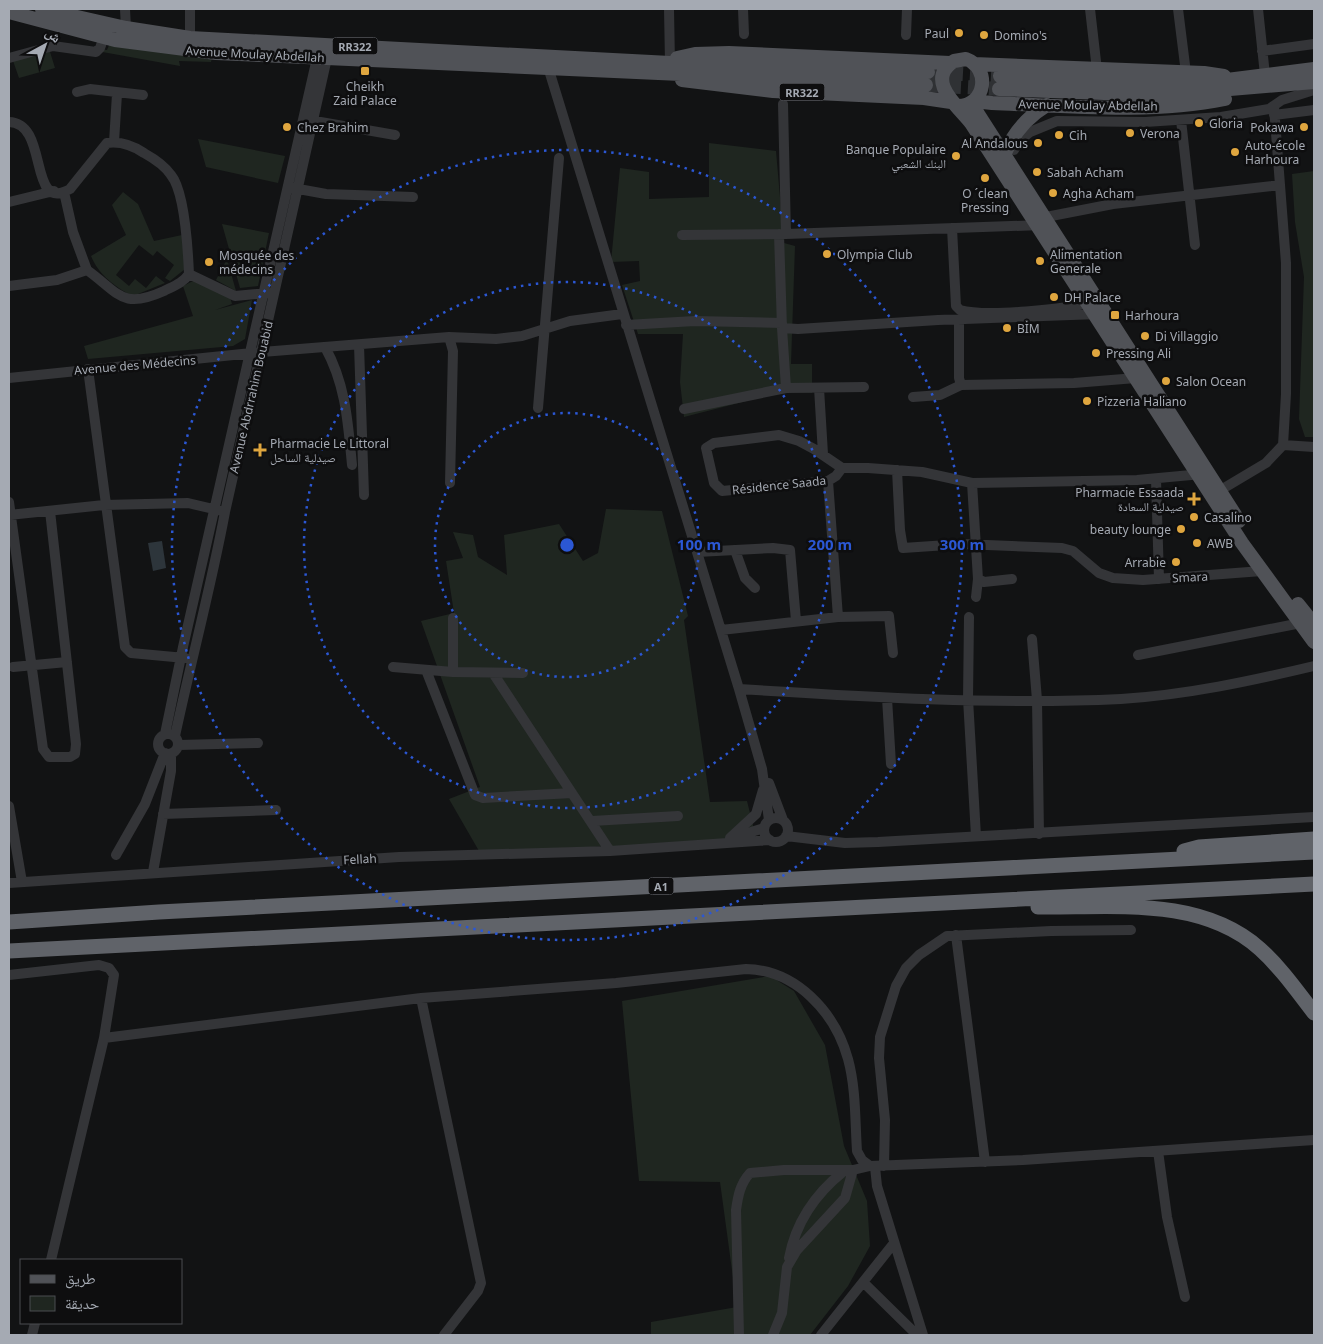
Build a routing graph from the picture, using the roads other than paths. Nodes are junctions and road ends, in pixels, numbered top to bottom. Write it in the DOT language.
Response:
graph roads {
  1 [pos="42,9"];
  2 [pos="125,9"];
  3 [pos="190,9"];
  4 [pos="669,9"];
  5 [pos="743,9"];
  6 [pos="907,9"];
  7 [pos="1090,9"];
  8 [pos="1178,9"];
  9 [pos="1258,9"];
  10 [pos="9,12"];
  11 [pos="126,28"];
  12 [pos="744,34"];
  13 [pos="906,36"];
  14 [pos="104,37"];
  15 [pos="190,38"];
  16 [pos="1314,44"];
  17 [pos="1262,50"];
  18 [pos="9,58"];
  19 [pos="322,58"];
  20 [pos="670,63"];
  21 [pos="950,63"];
  22 [pos="974,64"];
  23 [pos="548,67"];
  24 [pos="1314,69"];
  25 [pos="1097,70"];
  26 [pos="655,72"];
  27 [pos="1186,73"];
  28 [pos="1242,78"];
  29 [pos="1262,81"];
  30 [pos="1314,82"];
  31 [pos="1314,90"];
  32 [pos="77,92"];
  33 [pos="117,94"];
  34 [pos="143,95"];
  35 [pos="964,103"];
  36 [pos="783,104"];
  37 [pos="1047,105"];
  38 [pos="1314,110"];
  39 [pos="1274,111"];
  40 [pos="308,120"];
  41 [pos="1181,120"];
  42 [pos="9,122"];
  43 [pos="395,135"];
  44 [pos="114,142"];
  45 [pos="1007,156"];
  46 [pos="559,158"];
  47 [pos="1280,185"];
  48 [pos="292,188"];
  49 [pos="59,192"];
  50 [pos="1190,195"];
  51 [pos="413,197"];
  52 [pos="9,202"];
  53 [pos="1045,222"];
  54 [pos="952,228"];
  55 [pos="782,234"];
  56 [pos="682,235"];
  57 [pos="1195,245"];
  58 [pos="87,270"];
  59 [pos="189,274"];
  60 [pos="9,286"];
  61 [pos="274,292"];
  62 [pos="262,294"];
  63 [pos="1093,301"];
  64 [pos="622,314"];
  65 [pos="1102,314"];
  66 [pos="959,320"];
  67 [pos="626,325"];
  68 [pos="782,325"];
  69 [pos="546,328"];
  70 [pos="449,337"];
  71 [pos="359,345"];
  72 [pos="325,348"];
  73 [pos="262,352"];
  74 [pos="251,354"];
  75 [pos="88,369"];
  76 [pos="9,378"];
  77 [pos="1136,378"];
  78 [pos="961,385"];
  79 [pos="864,387"];
  80 [pos="786,388"];
  81 [pos="819,388"];
  82 [pos="913,397"];
  83 [pos="538,408"];
  84 [pos="684,409"];
  85 [pos="1283,446"];
  86 [pos="1314,447"];
  87 [pos="819,451"];
  88 [pos="352,465"];
  89 [pos="842,468"];
  90 [pos="897,470"];
  91 [pos="1203,474"];
  92 [pos="1156,479"];
  93 [pos="828,481"];
  94 [pos="972,483"];
  95 [pos="450,484"];
  96 [pos="1216,493"];
  97 [pos="364,495"];
  98 [pos="9,502"];
  99 [pos="104,504"];
  100 [pos="220,510"];
  101 [pos="50,511"];
  102 [pos="10,515"];
  103 [pos="976,546"];
  104 [pos="734,550"];
  105 [pos="697,552"];
  106 [pos="202,569"];
  107 [pos="214,571"];
  108 [pos="1262,571"];
  109 [pos="978,579"];
  110 [pos="1012,579"];
  111 [pos="1159,579"];
  112 [pos="754,588"];
  113 [pos="976,597"];
  114 [pos="838,617"];
  115 [pos="969,617"];
  116 [pos="453,618"];
  117 [pos="796,621"];
  118 [pos="1308,623"];
  119 [pos="721,630"];
  120 [pos="1032,639"];
  121 [pos="1314,642"];
  122 [pos="893,653"];
  123 [pos="1138,655"];
  124 [pos="180,658"];
  125 [pos="191,659"];
  126 [pos="67,662"];
  127 [pos="33,665"];
  128 [pos="1314,666"];
  129 [pos="13,667"];
  130 [pos="393,667"];
  131 [pos="426,670"];
  132 [pos="453,672"];
  133 [pos="493,673"];
  134 [pos="523,673"];
  135 [pos="739,689"];
  136 [pos="887,698"];
  137 [pos="968,699"];
  138 [pos="1037,700"];
  139 [pos="173,738"];
  140 [pos="258,743"];
  141 [pos="168,753"];
  142 [pos="890,764"];
  143 [pos="763,774"];
  144 [pos="572,792"];
  145 [pos="9,806"];
  146 [pos="276,810"];
  147 [pos="163,814"];
  148 [pos="678,816"];
  149 [pos="1314,817"];
  150 [pos="783,820"];
  151 [pos="592,821"];
  152 [pos="767,824"];
  153 [pos="1314,832"];
  154 [pos="1039,834"];
  155 [pos="786,836"];
  156 [pos="976,836"];
  157 [pos="730,838"];
  158 [pos="1314,839"];
  159 [pos="770,840"];
  160 [pos="1285,842"];
  161 [pos="712,844"];
  162 [pos="610,851"];
  163 [pos="1314,852"];
  164 [pos="116,855"];
  165 [pos="1160,858"];
  166 [pos="153,872"];
  167 [pos="22,882"];
  168 [pos="9,883"];
  169 [pos="1314,884"];
  170 [pos="909,904"];
  171 [pos="9,922"];
  172 [pos="1131,930"];
  173 [pos="956,935"];
  174 [pos="9,951"];
  175 [pos="9,975"];
  176 [pos="421,998"];
  177 [pos="1314,1013"];
  178 [pos="104,1038"];
  179 [pos="1314,1140"];
  180 [pos="1158,1151"];
  181 [pos="985,1162"];
  182 [pos="877,1167"];
  183 [pos="848,1171"];
  184 [pos="894,1243"];
  185 [pos="51,1259"];
  186 [pos="788,1267"];
  187 [pos="864,1282"];
  188 [pos="1186,1297"];
  189 [pos="444,1335"];
  190 [pos="739,1335"];
  191 [pos="774,1335"];
  192 [pos="821,1335"];
  193 [pos="916,1335"];
  194 [pos="923,1335"];
  1 -- 11 [label="main road, Avenue Moulay Abdellah / RR322"];
  2 -- 11 [label="street"];
  3 -- 15 [label="street"];
  4 -- 20 [label="street"];
  5 -- 12 [label="street"];
  6 -- 13 [label="street"];
  7 -- 25 [label="street"];
  8 -- 27 [label="street"];
  9 -- 17 [label="street"];
  10 -- 14 [label="main road, Avenue Moulay Abdellah / RR322"];
  11 -- 15 [label="main road, Avenue Moulay Abdellah / RR322"];
  14 -- 18 [label="street"];
  14 -- 19 [label="main road, Avenue Moulay Abdellah / RR322"];
  15 -- 20 [label="main road, Avenue Moulay Abdellah / RR322"];
  16 -- 17 [label="street"];
  17 -- 29 [label="street"];
  19 -- 23 [label="main road, Avenue Moulay Abdellah / RR322"];
  19 -- 40 [label="street, Avenue Abdrrahim Bouabid"];
  20 -- 21 [label="main road, Avenue Moulay Abdellah / RR322"];
  20 -- 26 [label="main road, Avenue Moulay Abdellah / RR322"];
  21 -- 22 [label="main road, RR322"];
  21 -- 35 [label="main road"];
  22 -- 25 [label="main road, Avenue Moulay Abdellah / RR322"];
  22 -- 35 [label="main road"];
  23 -- 26 [label="main road, Avenue Moulay Abdellah / RR322"];
  23 -- 64 [label="street"];
  24 -- 29 [label="main road, Avenue Moulay Abdellah / RR322"];
  25 -- 27 [label="main road, Avenue Moulay Abdellah / RR322"];
  26 -- 35 [label="main road, Avenue Moulay Abdellah / RR322"];
  27 -- 28 [label="main road, Avenue Moulay Abdellah / RR322"];
  28 -- 29 [label="main road, Avenue Moulay Abdellah / RR322"];
  28 -- 29 [label="main road, Avenue Moulay Abdellah / RR322"];
  29 -- 30 [label="main road, Avenue Moulay Abdellah / RR322"];
  29 -- 37 [label="main road, Avenue Moulay Abdellah / RR322"];
  31 -- 39 [label="street"];
  32 -- 33 [label="street"];
  33 -- 34 [label="street"];
  33 -- 44 [label="street"];
  35 -- 37 [label="main road, Avenue Moulay Abdellah / RR322"];
  35 -- 45 [label="main road"];
  35 -- 53 [label="main road"];
  36 -- 55 [label="street"];
  37 -- 45 [label="main road"];
  38 -- 39 [label="street"];
  39 -- 41 [label="street"];
  39 -- 47 [label="street"];
  40 -- 43 [label="street"];
  40 -- 48 [label="street, Avenue Abdrrahim Bouabid"];
  41 -- 45 [label="street"];
  41 -- 50 [label="street"];
  42 -- 49 [label="street"];
  44 -- 49 [label="street"];
  44 -- 59 [label="street"];
  45 -- 53 [label="main road"];
  46 -- 69 [label="street"];
  47 -- 50 [label="street"];
  47 -- 85 [label="street"];
  48 -- 51 [label="street"];
  48 -- 61 [label="street, Avenue Abdrrahim Bouabid"];
  48 -- 62 [label="street, Avenue Abdrrahim Bouabid"];
  49 -- 52 [label="street"];
  49 -- 58 [label="street"];
  50 -- 53 [label="street"];
  50 -- 57 [label="street"];
  53 -- 54 [label="street"];
  53 -- 63 [label="main road"];
  54 -- 55 [label="street"];
  54 -- 63 [label="street"];
  55 -- 56 [label="street"];
  55 -- 68 [label="street"];
  58 -- 59 [label="street"];
  58 -- 60 [label="street"];
  59 -- 62 [label="street"];
  61 -- 62 [label="street"];
  61 -- 73 [label="street, Avenue Abdrrahim Bouabid"];
  62 -- 74 [label="street, Avenue Abdrrahim Bouabid"];
  63 -- 65 [label="main road"];
  64 -- 67 [label="street"];
  64 -- 69 [label="street, Avenue des Médecins"];
  65 -- 66 [label="street"];
  65 -- 77 [label="main road"];
  65 -- 91 [label="main road"];
  66 -- 68 [label="street"];
  66 -- 78 [label="street"];
  67 -- 68 [label="street"];
  67 -- 105 [label="street"];
  68 -- 80 [label="street"];
  69 -- 70 [label="street, Avenue des Médecins"];
  69 -- 83 [label="street"];
  70 -- 71 [label="street, Avenue des Médecins"];
  70 -- 95 [label="street"];
  71 -- 72 [label="street, Avenue des Médecins"];
  71 -- 97 [label="street"];
  72 -- 73 [label="street, Avenue des Médecins"];
  72 -- 88 [label="street"];
  73 -- 74 [label="street, Avenue des Médecins"];
  73 -- 100 [label="street, Avenue Abdrrahim Bouabid"];
  74 -- 75 [label="street, Avenue des Médecins"];
  74 -- 100 [label="street, Avenue Abdrrahim Bouabid"];
  75 -- 76 [label="street, Avenue des Médecins"];
  75 -- 99 [label="street"];
  77 -- 78 [label="street"];
  77 -- 91 [label="main road"];
  78 -- 82 [label="street"];
  79 -- 81 [label="street"];
  80 -- 81 [label="street"];
  80 -- 84 [label="street"];
  81 -- 87 [label="street"];
  85 -- 86 [label="street"];
  85 -- 96 [label="street"];
  87 -- 89 [label="street"];
  87 -- 93 [label="street, Résidence Saada"];
  89 -- 90 [label="street"];
  89 -- 93 [label="street, Résidence Saada"];
  90 -- 94 [label="street"];
  90 -- 103 [label="street"];
  91 -- 92 [label="street"];
  91 -- 96 [label="main road"];
  92 -- 94 [label="street"];
  92 -- 111 [label="street, Smara"];
  93 -- 114 [label="street"];
  94 -- 103 [label="street"];
  96 -- 108 [label="main road"];
  96 -- 118 [label="main road"];
  98 -- 102 [label="street"];
  99 -- 100 [label="street"];
  99 -- 101 [label="street"];
  99 -- 124 [label="street"];
  100 -- 106 [label="street, Avenue Abdrrahim Bouabid"];
  100 -- 107 [label="street, Avenue Abdrrahim Bouabid"];
  101 -- 102 [label="street"];
  101 -- 126 [label="street"];
  102 -- 127 [label="street"];
  103 -- 109 [label="street"];
  103 -- 111 [label="street"];
  104 -- 105 [label="street"];
  104 -- 112 [label="street"];
  104 -- 117 [label="street"];
  105 -- 119 [label="street"];
  106 -- 107 [label="street"];
  106 -- 124 [label="street, Avenue Abdrrahim Bouabid"];
  107 -- 125 [label="street, Avenue Abdrrahim Bouabid"];
  108 -- 111 [label="street, Smara"];
  108 -- 118 [label="main road"];
  109 -- 110 [label="street"];
  109 -- 113 [label="street"];
  114 -- 117 [label="street"];
  114 -- 122 [label="street"];
  115 -- 137 [label="street"];
  116 -- 132 [label="street"];
  117 -- 119 [label="street"];
  118 -- 121 [label="main road"];
  118 -- 123 [label="street"];
  119 -- 135 [label="street"];
  120 -- 138 [label="street"];
  124 -- 125 [label="street"];
  124 -- 139 [label="street, Avenue Abdrrahim Bouabid"];
  125 -- 139 [label="street, Avenue Abdrrahim Bouabid"];
  126 -- 127 [label="street"];
  126 -- 127 [label="street"];
  127 -- 129 [label="street"];
  128 -- 138 [label="street"];
  130 -- 131 [label="street"];
  131 -- 132 [label="street"];
  131 -- 144 [label="street"];
  132 -- 133 [label="street"];
  133 -- 134 [label="street"];
  133 -- 144 [label="street"];
  135 -- 136 [label="street"];
  135 -- 143 [label="street"];
  136 -- 137 [label="street"];
  136 -- 142 [label="street"];
  137 -- 138 [label="street"];
  137 -- 156 [label="street"];
  138 -- 154 [label="street"];
  139 -- 140 [label="street"];
  139 -- 141 [label="street"];
  139 -- 141 [label="street"];
  141 -- 147 [label="street"];
  141 -- 164 [label="street"];
  143 -- 150 [label="street"];
  143 -- 152 [label="street"];
  143 -- 157 [label="street"];
  144 -- 151 [label="street"];
  145 -- 167 [label="street"];
  146 -- 147 [label="street"];
  147 -- 166 [label="street"];
  148 -- 151 [label="street"];
  149 -- 154 [label="street"];
  150 -- 152 [label="street, Fellah"];
  150 -- 155 [label="street"];
  151 -- 162 [label="street"];
  152 -- 157 [label="street, Fellah"];
  152 -- 159 [label="street"];
  153 -- 160 [label="highway"];
  154 -- 156 [label="street"];
  155 -- 156 [label="street"];
  155 -- 159 [label="street, Fellah"];
  157 -- 161 [label="street, Fellah"];
  158 -- 160 [label="highway"];
  159 -- 161 [label="street, Fellah"];
  160 -- 165 [label="highway"];
  161 -- 162 [label="street, Fellah"];
  162 -- 166 [label="street, Fellah"];
  163 -- 165 [label="highway, A1"];
  165 -- 171 [label="highway, A1"];
  166 -- 167 [label="street, Fellah"];
  167 -- 168 [label="street, Fellah"];
  169 -- 170 [label="highway"];
  170 -- 174 [label="highway"];
  170 -- 177 [label="highway"];
  172 -- 173 [label="street"];
  173 -- 181 [label="street"];
  173 -- 182 [label="street"];
  175 -- 178 [label="street"];
  176 -- 178 [label="street"];
  176 -- 182 [label="street"];
  176 -- 189 [label="street"];
  178 -- 185 [label="street"];
  179 -- 180 [label="street"];
  180 -- 181 [label="street"];
  180 -- 188 [label="street"];
  181 -- 182 [label="street"];
  182 -- 183 [label="street"];
  182 -- 184 [label="street"];
  183 -- 186 [label="street"];
  183 -- 186 [label="street"];
  183 -- 190 [label="street"];
  184 -- 187 [label="street"];
  184 -- 194 [label="street"];
  186 -- 191 [label="street"];
  187 -- 192 [label="street"];
  187 -- 193 [label="street"];
}
